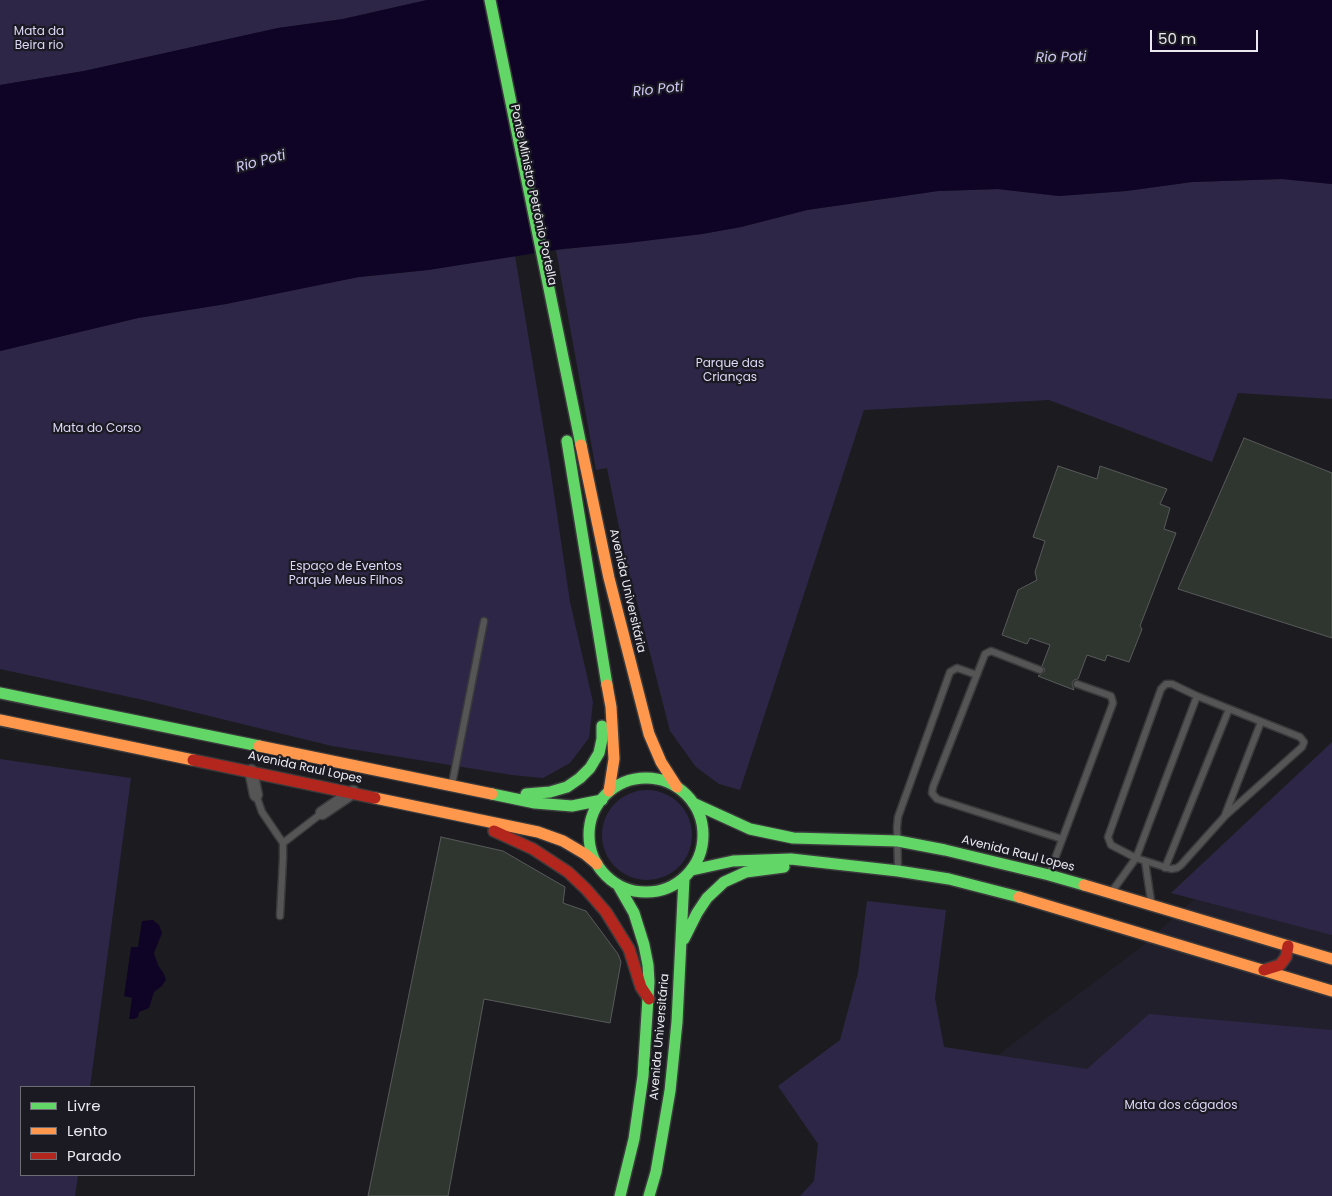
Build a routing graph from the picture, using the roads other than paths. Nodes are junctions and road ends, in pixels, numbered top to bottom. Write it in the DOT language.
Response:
graph roads {
  1 [pos="479,0"];
  2 [pos="490,0"];
  3 [pos="564,399"];
  4 [pos="564,425"];
  5 [pos="484,621"];
  6 [pos="602,660"];
  7 [pos="1040,670"];
  8 [pos="978,675"];
  9 [pos="1077,684"];
  10 [pos="0,693"];
  11 [pos="1197,696"];
  12 [pos="1229,709"];
  13 [pos="0,720"];
  14 [pos="1261,722"];
  15 [pos="179,743"];
  16 [pos="251,771"];
  17 [pos="452,786"];
  18 [pos="677,787"];
  19 [pos="353,792"];
  20 [pos="256,795"];
  21 [pos="488,795"];
  22 [pos="606,796"];
  23 [pos="693,803"];
  24 [pos="433,809"];
  25 [pos="322,813"];
  26 [pos="1225,816"];
  27 [pos="1062,839"];
  28 [pos="898,841"];
  29 [pos="282,843"];
  30 [pos="1136,858"];
  31 [pos="1145,862"];
  32 [pos="823,863"];
  33 [pos="597,864"];
  34 [pos="1165,868"];
  35 [pos="898,871"];
  36 [pos="688,874"];
  37 [pos="1049,875"];
  38 [pos="618,885"];
  39 [pos="1110,893"];
  40 [pos="1151,905"];
  41 [pos="280,916"];
  42 [pos="681,944"];
  43 [pos="1288,946"];
  44 [pos="1332,959"];
  45 [pos="1264,970"];
  46 [pos="1332,991"];
  47 [pos="649,999"];
  48 [pos="620,1196"];
  49 [pos="649,1196"];
  1 -- 3 [label="main road, Ponte Ministro Petrônio Portella"];
  2 -- 3 [label="main road, Ponte Ministro Petrônio Portella"];
  3 -- 18 [label="main road, Avenida Universitária"];
  4 -- 6 [label="main road"];
  5 -- 17 [label="lane"];
  6 -- 21 [label="main road"];
  6 -- 22 [label="main road"];
  7 -- 8 [label="lane"];
  8 -- 27 [label="lane"];
  8 -- 28 [label="lane"];
  9 -- 27 [label="lane"];
  10 -- 15 [label="main road, Avenida Raul Lopes"];
  11 -- 12 [label="lane"];
  11 -- 30 [label="lane"];
  11 -- 30 [label="lane"];
  12 -- 14 [label="lane"];
  12 -- 34 [label="lane"];
  13 -- 15 [label="main road, Avenida Raul Lopes"];
  14 -- 26 [label="lane"];
  14 -- 26 [label="lane"];
  15 -- 16 [label="main road, Avenida Raul Lopes"];
  15 -- 17 [label="main road, Avenida Raul Lopes"];
  16 -- 19 [label="main road, Avenida Raul Lopes"];
  16 -- 20 [label="street"];
  17 -- 21 [label="main road, Avenida Raul Lopes"];
  18 -- 22 [label="main road"];
  18 -- 23 [label="main road"];
  19 -- 24 [label="main road, Avenida Raul Lopes"];
  19 -- 25 [label="street"];
  20 -- 29 [label="lane"];
  21 -- 22 [label="main road, Avenida Raul Lopes"];
  22 -- 33 [label="main road"];
  23 -- 28 [label="main road, Avenida Raul Lopes"];
  23 -- 36 [label="main road"];
  24 -- 33 [label="main road, Avenida Raul Lopes"];
  24 -- 47 [label="main road"];
  25 -- 29 [label="lane"];
  26 -- 34 [label="lane"];
  27 -- 37 [label="lane"];
  28 -- 35 [label="lane"];
  28 -- 37 [label="main road, Avenida Raul Lopes"];
  29 -- 41 [label="lane"];
  30 -- 31 [label="lane"];
  30 -- 39 [label="lane"];
  31 -- 34 [label="lane"];
  31 -- 40 [label="lane"];
  32 -- 35 [label="main road"];
  32 -- 36 [label="main road"];
  32 -- 42 [label="main road"];
  33 -- 38 [label="main road"];
  35 -- 45 [label="main road"];
  36 -- 38 [label="main road"];
  36 -- 42 [label="main road, Avenida Universitária"];
  37 -- 39 [label="main road, Avenida Raul Lopes"];
  38 -- 47 [label="main road, Avenida Universitária"];
  39 -- 40 [label="main road, Avenida Raul Lopes"];
  40 -- 43 [label="main road, Avenida Raul Lopes"];
  42 -- 49 [label="main road, Avenida Universitária"];
  43 -- 44 [label="main road, Avenida Raul Lopes"];
  43 -- 45 [label="main road"];
  45 -- 46 [label="main road"];
  47 -- 48 [label="main road, Avenida Universitária"];
}
